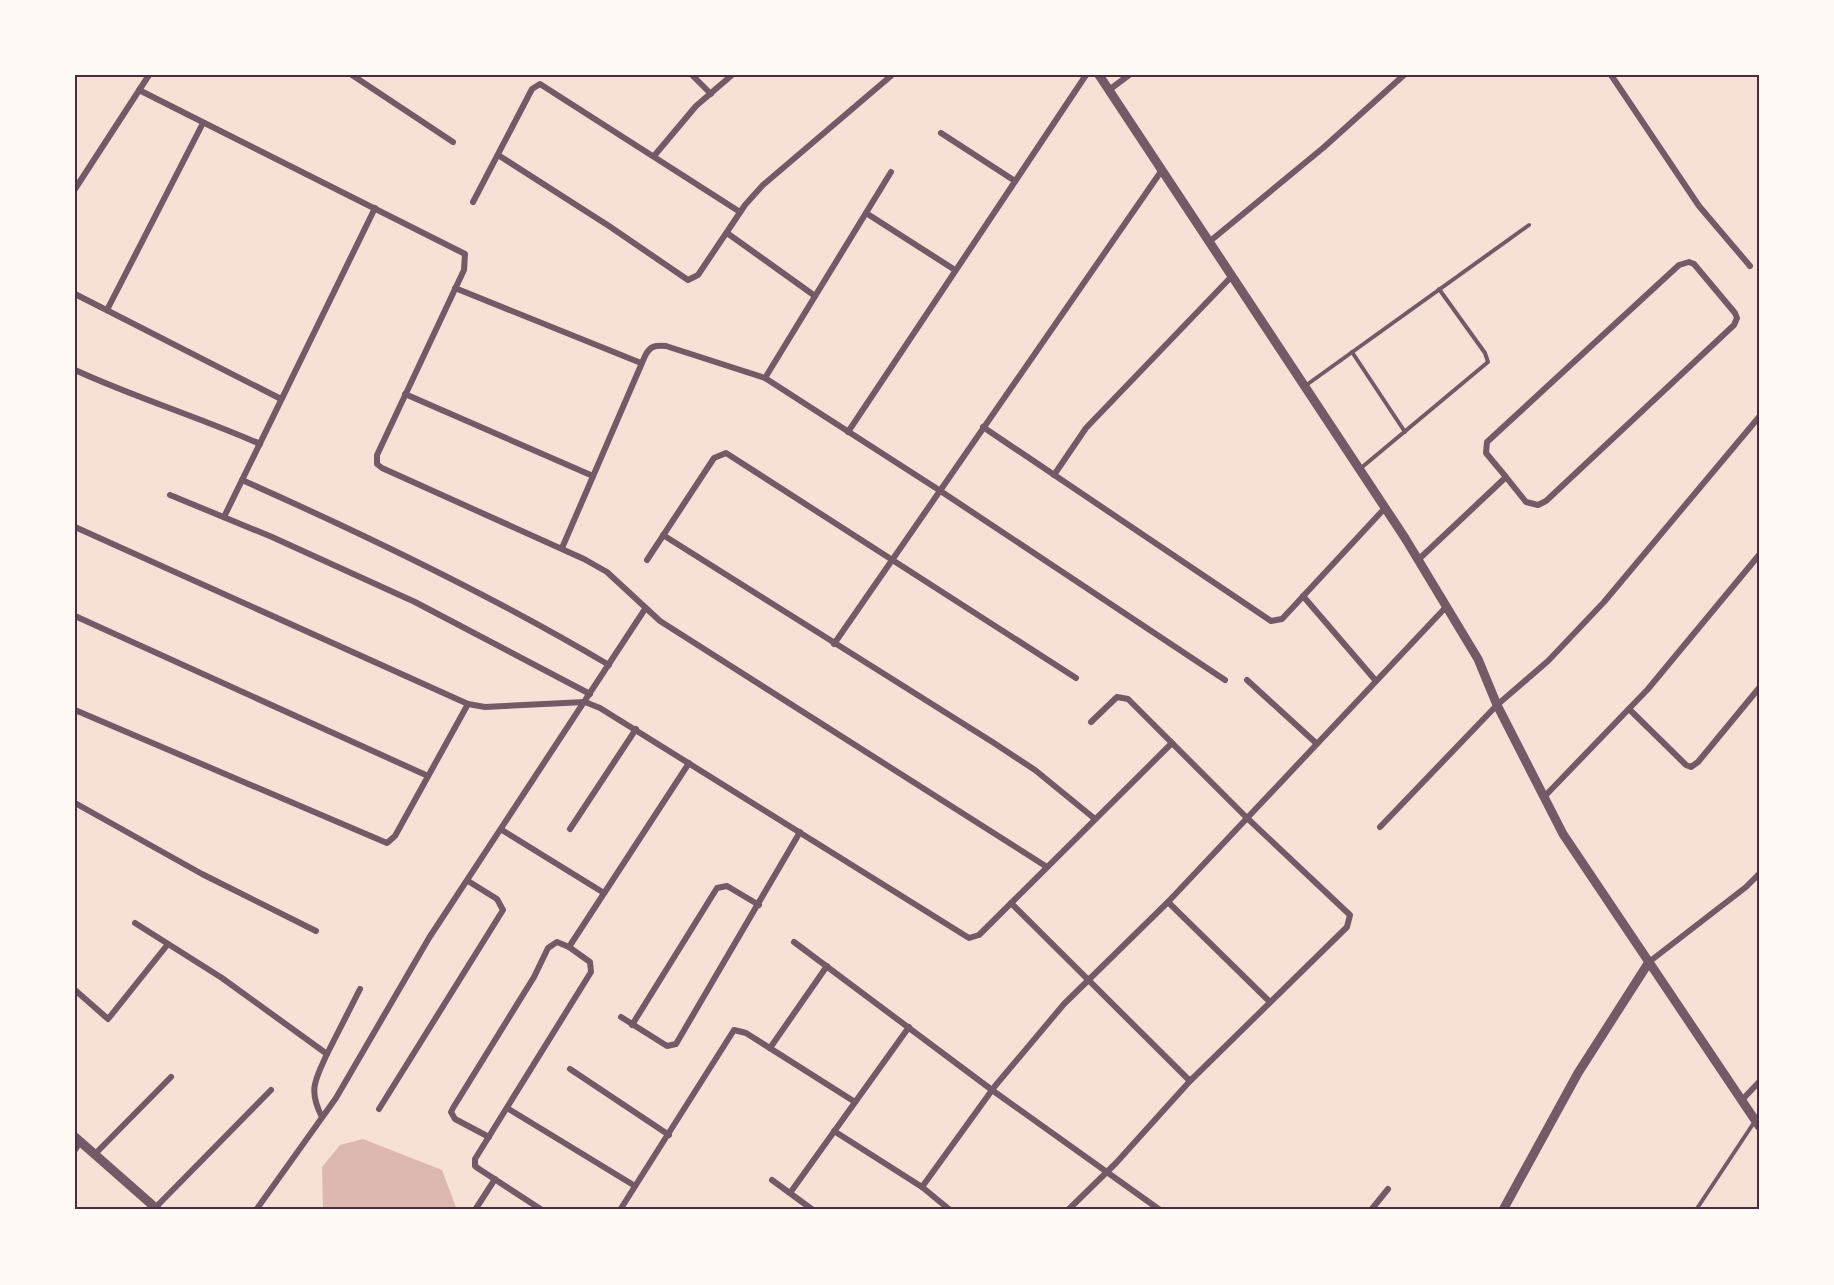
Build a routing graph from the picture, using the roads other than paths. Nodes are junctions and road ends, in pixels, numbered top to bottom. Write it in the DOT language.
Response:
graph roads {
  1 [pos="149,75"];
  2 [pos="352,75"];
  3 [pos="692,75"];
  4 [pos="732,75"];
  5 [pos="892,75"];
  6 [pos="1086,75"];
  7 [pos="1099,75"];
  8 [pos="1129,75"];
  9 [pos="1404,75"];
  10 [pos="1611,75"];
  11 [pos="139,90"];
  12 [pos="1109,90"];
  13 [pos="711,93"];
  14 [pos="203,123"];
  15 [pos="941,133"];
  16 [pos="453,142"];
  17 [pos="498,155"];
  18 [pos="654,156"];
  19 [pos="1162,170"];
  20 [pos="891,172"];
  21 [pos="1015,181"];
  22 [pos="75,189"];
  23 [pos="473,201"];
  24 [pos="375,208"];
  25 [pos="741,212"];
  26 [pos="866,213"];
  27 [pos="1529,225"];
  28 [pos="727,233"];
  29 [pos="1209,242"];
  30 [pos="1750,266"];
  31 [pos="955,270"];
  32 [pos="1232,276"];
  33 [pos="455,288"];
  34 [pos="1439,289"];
  35 [pos="75,294"];
  36 [pos="815,296"];
  37 [pos="107,310"];
  38 [pos="1352,352"];
  39 [pos="641,363"];
  40 [pos="75,370"];
  41 [pos="765,378"];
  42 [pos="1304,387"];
  43 [pos="405,394"];
  44 [pos="281,399"];
  45 [pos="1759,417"];
  46 [pos="983,427"];
  47 [pos="848,432"];
  48 [pos="1405,432"];
  49 [pos="260,444"];
  50 [pos="1361,469"];
  51 [pos="1054,475"];
  52 [pos="593,476"];
  53 [pos="1506,477"];
  54 [pos="242,480"];
  55 [pos="939,490"];
  56 [pos="170,495"];
  57 [pos="1385,508"];
  58 [pos="224,517"];
  59 [pos="75,527"];
  60 [pos="663,535"];
  61 [pos="562,548"];
  62 [pos="1759,555"];
  63 [pos="647,560"];
  64 [pos="892,560"];
  65 [pos="1418,560"];
  66 [pos="1303,596"];
  67 [pos="1446,607"];
  68 [pos="645,609"];
  69 [pos="75,616"];
  70 [pos="834,644"];
  71 [pos="609,664"];
  72 [pos="1076,678"];
  73 [pos="1225,680"];
  74 [pos="1247,680"];
  75 [pos="1376,681"];
  76 [pos="1759,688"];
  77 [pos="590,694"];
  78 [pos="585,702"];
  79 [pos="468,704"];
  80 [pos="1497,705"];
  81 [pos="1629,708"];
  82 [pos="75,710"];
  83 [pos="1091,722"];
  84 [pos="636,729"];
  85 [pos="1172,743"];
  86 [pos="1317,743"];
  87 [pos="689,763"];
  88 [pos="428,776"];
  89 [pos="1544,797"];
  90 [pos="75,803"];
  91 [pos="1246,817"];
  92 [pos="1095,819"];
  93 [pos="1380,827"];
  94 [pos="570,829"];
  95 [pos="502,830"];
  96 [pos="800,832"];
  97 [pos="1047,867"];
  98 [pos="1759,874"];
  99 [pos="468,881"];
  100 [pos="604,893"];
  101 [pos="1168,902"];
  102 [pos="1011,903"];
  103 [pos="759,905"];
  104 [pos="135,923"];
  105 [pos="316,932"];
  106 [pos="794,942"];
  107 [pos="168,944"];
  108 [pos="569,947"];
  109 [pos="1649,962"];
  110 [pos="827,966"];
  111 [pos="1089,980"];
  112 [pos="360,989"];
  113 [pos="75,990"];
  114 [pos="1270,1002"];
  115 [pos="621,1017"];
  116 [pos="632,1025"];
  117 [pos="909,1027"];
  118 [pos="770,1048"];
  119 [pos="327,1054"];
  120 [pos="570,1069"];
  121 [pos="171,1077"];
  122 [pos="1190,1081"];
  123 [pos="1759,1082"];
  124 [pos="271,1090"];
  125 [pos="992,1090"];
  126 [pos="1742,1100"];
  127 [pos="855,1102"];
  128 [pos="379,1108"];
  129 [pos="507,1108"];
  130 [pos="322,1117"];
  131 [pos="1757,1123"];
  132 [pos="834,1131"];
  133 [pos="669,1135"];
  134 [pos="489,1137"];
  135 [pos="77,1143"];
  136 [pos="94,1155"];
  137 [pos="1107,1172"];
  138 [pos="495,1179"];
  139 [pos="772,1180"];
  140 [pos="635,1186"];
  141 [pos="922,1187"];
  142 [pos="1388,1189"];
  143 [pos="790,1193"];
  144 [pos="156,1209"];
  145 [pos="256,1210"];
  146 [pos="475,1210"];
  147 [pos="542,1210"];
  148 [pos="620,1210"];
  149 [pos="813,1210"];
  150 [pos="950,1210"];
  151 [pos="1068,1210"];
  152 [pos="1160,1210"];
  153 [pos="1371,1210"];
  154 [pos="1503,1210"];
  155 [pos="1696,1210"];
  1 -- 11 [label="street"];
  2 -- 16 [label="street"];
  3 -- 13 [label="street"];
  4 -- 13 [label="street"];
  5 -- 25 [label="street"];
  6 -- 21 [label="street"];
  7 -- 12 [label="street"];
  8 -- 12 [label="street"];
  9 -- 29 [label="street"];
  10 -- 30 [label="street"];
  11 -- 14 [label="street"];
  11 -- 22 [label="street"];
  12 -- 19 [label="street"];
  13 -- 18 [label="street"];
  14 -- 24 [label="street"];
  14 -- 37 [label="street"];
  15 -- 21 [label="street"];
  17 -- 18 [label="street"];
  17 -- 23 [label="street"];
  17 -- 28 [label="street"];
  18 -- 25 [label="street"];
  19 -- 29 [label="street"];
  19 -- 46 [label="street"];
  20 -- 26 [label="street"];
  21 -- 31 [label="street"];
  24 -- 33 [label="street"];
  24 -- 44 [label="street"];
  25 -- 28 [label="street"];
  26 -- 31 [label="street"];
  26 -- 36 [label="street"];
  27 -- 34 [label="lane"];
  28 -- 36 [label="street"];
  29 -- 32 [label="street"];
  31 -- 47 [label="street"];
  32 -- 42 [label="street"];
  32 -- 51 [label="street"];
  33 -- 39 [label="street"];
  33 -- 43 [label="street"];
  34 -- 38 [label="lane"];
  34 -- 48 [label="lane"];
  35 -- 37 [label="street"];
  36 -- 41 [label="street"];
  37 -- 44 [label="street"];
  38 -- 42 [label="lane"];
  38 -- 48 [label="lane"];
  39 -- 41 [label="street"];
  39 -- 52 [label="street"];
  40 -- 49 [label="street"];
  41 -- 47 [label="street"];
  42 -- 50 [label="street"];
  43 -- 52 [label="street"];
  43 -- 61 [label="street"];
  44 -- 49 [label="street"];
  45 -- 80 [label="street"];
  46 -- 51 [label="street"];
  46 -- 55 [label="street"];
  47 -- 55 [label="street"];
  48 -- 50 [label="lane"];
  49 -- 54 [label="street"];
  50 -- 57 [label="street"];
  51 -- 66 [label="street"];
  52 -- 61 [label="street"];
  53 -- 53 [label="street"];
  53 -- 65 [label="street"];
  54 -- 58 [label="street"];
  54 -- 71 [label="street"];
  55 -- 64 [label="street"];
  55 -- 73 [label="street"];
  56 -- 58 [label="street"];
  57 -- 65 [label="street"];
  57 -- 66 [label="street"];
  58 -- 77 [label="street"];
  59 -- 79 [label="street"];
  60 -- 63 [label="street"];
  60 -- 64 [label="street"];
  60 -- 70 [label="street"];
  61 -- 68 [label="street"];
  62 -- 81 [label="street"];
  64 -- 70 [label="street"];
  64 -- 72 [label="street"];
  65 -- 67 [label="street"];
  66 -- 75 [label="street"];
  67 -- 75 [label="street"];
  67 -- 80 [label="street"];
  68 -- 71 [label="street"];
  68 -- 97 [label="street"];
  69 -- 88 [label="street"];
  70 -- 92 [label="street"];
  71 -- 77 [label="street"];
  74 -- 86 [label="street"];
  75 -- 86 [label="street"];
  76 -- 81 [label="street"];
  77 -- 78 [label="street"];
  78 -- 79 [label="street"];
  78 -- 84 [label="street"];
  78 -- 95 [label="street"];
  79 -- 88 [label="street"];
  80 -- 89 [label="street"];
  80 -- 93 [label="street"];
  81 -- 89 [label="street"];
  82 -- 88 [label="street"];
  83 -- 85 [label="street"];
  84 -- 87 [label="street"];
  84 -- 94 [label="street"];
  85 -- 91 [label="street"];
  85 -- 92 [label="street"];
  86 -- 91 [label="street"];
  87 -- 96 [label="street"];
  87 -- 100 [label="street"];
  89 -- 109 [label="street"];
  90 -- 105 [label="street"];
  91 -- 101 [label="street"];
  91 -- 114 [label="street"];
  92 -- 97 [label="street"];
  95 -- 99 [label="street"];
  95 -- 100 [label="street"];
  96 -- 102 [label="street"];
  96 -- 103 [label="street"];
  97 -- 102 [label="street"];
  98 -- 109 [label="street"];
  99 -- 128 [label="street"];
  99 -- 130 [label="street"];
  100 -- 108 [label="street"];
  101 -- 111 [label="street"];
  101 -- 114 [label="street"];
  102 -- 111 [label="street"];
  103 -- 116 [label="street"];
  103 -- 116 [label="street"];
  104 -- 107 [label="street"];
  106 -- 110 [label="street"];
  107 -- 113 [label="street"];
  107 -- 119 [label="street"];
  108 -- 129 [label="street"];
  108 -- 134 [label="street"];
  109 -- 126 [label="street"];
  109 -- 154 [label="street"];
  110 -- 117 [label="street"];
  110 -- 118 [label="street"];
  111 -- 122 [label="street"];
  111 -- 125 [label="street"];
  112 -- 119 [label="street"];
  114 -- 122 [label="street"];
  115 -- 116 [label="street"];
  117 -- 125 [label="street"];
  117 -- 127 [label="street"];
  118 -- 127 [label="street"];
  118 -- 133 [label="street"];
  119 -- 130 [label="street"];
  120 -- 133 [label="street"];
  121 -- 136 [label="street"];
  122 -- 137 [label="street"];
  123 -- 126 [label="street"];
  124 -- 144 [label="street"];
  125 -- 137 [label="street"];
  125 -- 141 [label="street"];
  126 -- 131 [label="street"];
  127 -- 132 [label="street"];
  129 -- 134 [label="street"];
  129 -- 140 [label="street"];
  130 -- 145 [label="street"];
  131 -- 155 [label="lane"];
  132 -- 141 [label="street"];
  132 -- 143 [label="street"];
  133 -- 140 [label="street"];
  134 -- 138 [label="street"];
  135 -- 136 [label="street"];
  136 -- 144 [label="street"];
  137 -- 151 [label="street"];
  137 -- 152 [label="street"];
  138 -- 146 [label="street"];
  138 -- 147 [label="street"];
  139 -- 143 [label="street"];
  140 -- 148 [label="street"];
  141 -- 150 [label="street"];
  142 -- 153 [label="street"];
  143 -- 149 [label="street"];
}
